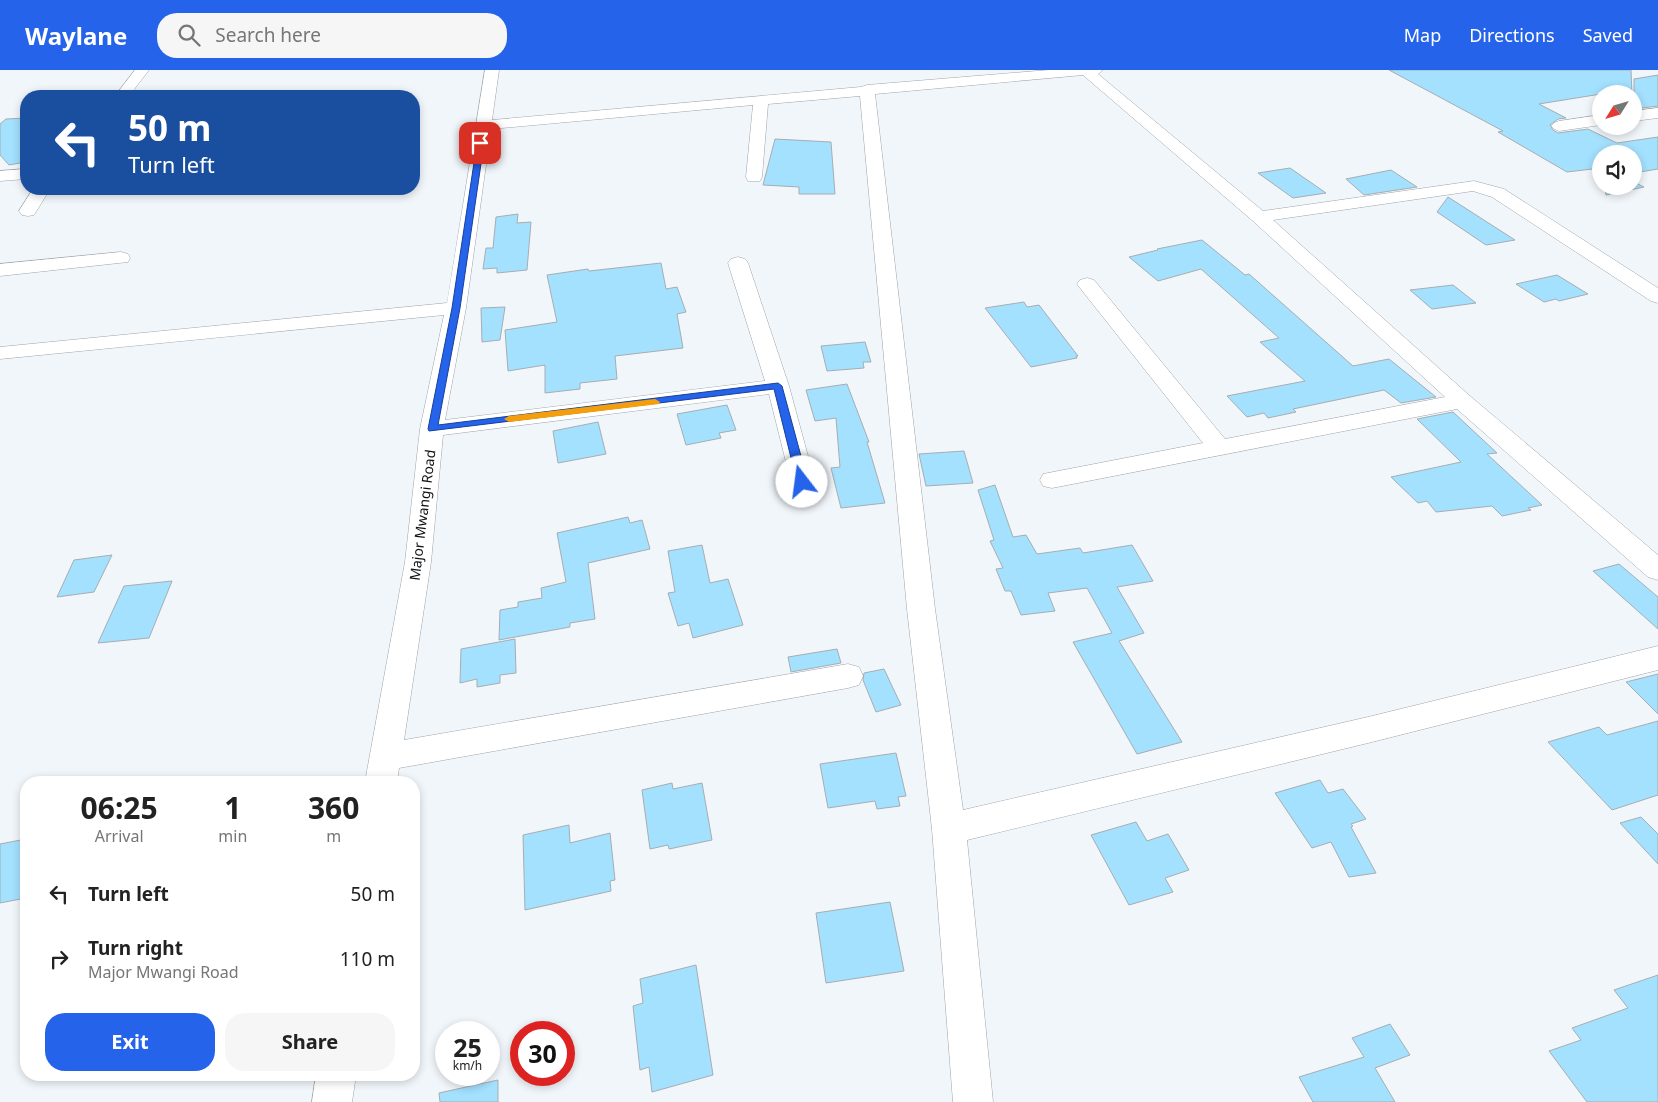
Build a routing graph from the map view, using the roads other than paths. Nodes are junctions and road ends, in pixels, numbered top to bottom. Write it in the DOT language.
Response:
graph roads {
  1 [pos="142,70"];
  2 [pos="492,70"];
  3 [pos="1091,70"];
  4 [pos="867,89"];
  5 [pos="127,90"];
  6 [pos="762,99"];
  7 [pos="1658,113"];
  8 [pos="1642,115"];
  9 [pos="1592,121"];
  10 [pos="483,125"];
  11 [pos="1559,126"];
  12 [pos="20,174"];
  13 [pos="0,176"];
  14 [pos="754,177"];
  15 [pos="37,195"];
  16 [pos="28,211"];
  17 [pos="1259,217"];
  18 [pos="121,258"];
  19 [pos="738,263"];
  20 [pos="0,270"];
  21 [pos="1087,284"];
  22 [pos="1658,297"];
  23 [pos="456,308"];
  24 [pos="0,353"];
  25 [pos="778,386"];
  26 [pos="1462,401"];
  27 [pos="432,429"];
  28 [pos="1220,448"];
  29 [pos="1052,480"];
  30 [pos="802,482"];
  31 [pos="1658,570"];
  32 [pos="1658,658"];
  33 [pos="848,676"];
  34 [pos="383,770"];
  35 [pos="949,829"];
  36 [pos="335,1081"];
  37 [pos="332,1102"];
  38 [pos="973,1102"];
  1 -- 5 [label="street"];
  2 -- 10 [label="street, Major Mwangi Road"];
  3 -- 4 [label="street"];
  3 -- 17 [label="street"];
  4 -- 6 [label="street"];
  4 -- 35 [label="street"];
  6 -- 10 [label="street"];
  6 -- 14 [label="street"];
  7 -- 8 [label="street"];
  9 -- 11 [label="street"];
  10 -- 23 [label="street, Major Mwangi Road"];
  12 -- 13 [label="street"];
  15 -- 16 [label="street"];
  17 -- 22 [label="street"];
  17 -- 26 [label="street"];
  18 -- 20 [label="street"];
  19 -- 25 [label="street"];
  21 -- 28 [label="street"];
  23 -- 24 [label="street"];
  23 -- 27 [label="street, Major Mwangi Road"];
  25 -- 27 [label="street"];
  25 -- 30 [label="street"];
  26 -- 28 [label="street"];
  26 -- 31 [label="street"];
  27 -- 34 [label="street, Major Mwangi Road"];
  28 -- 29 [label="street"];
  32 -- 35 [label="street"];
  33 -- 34 [label="street"];
  35 -- 38 [label="street"];
  36 -- 37 [label="street"];
}
